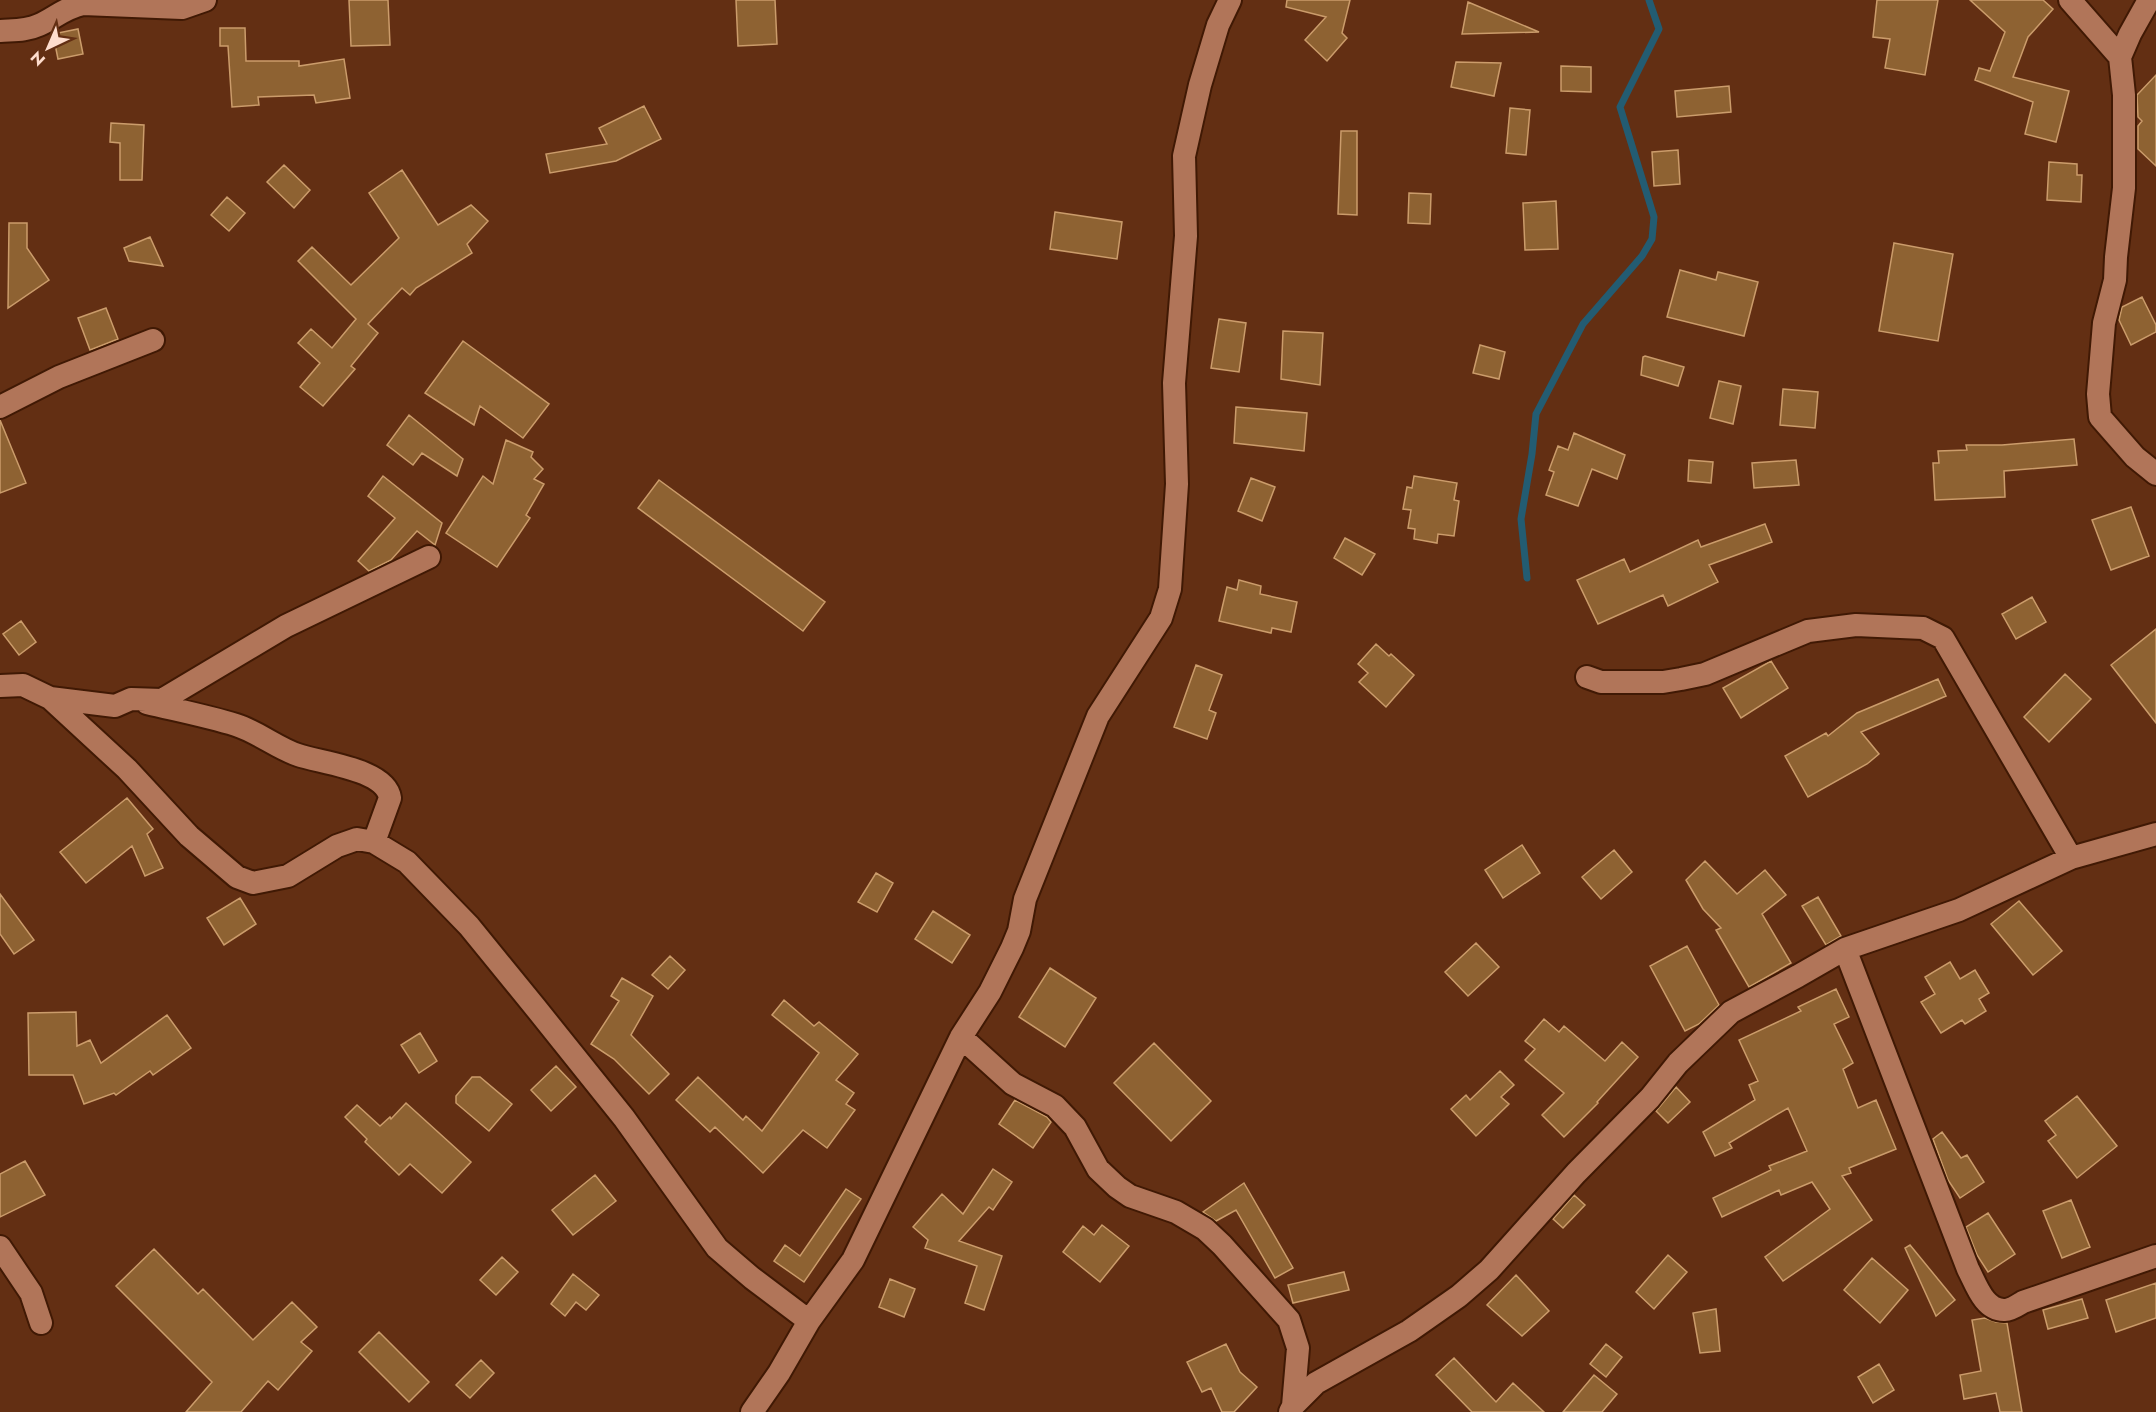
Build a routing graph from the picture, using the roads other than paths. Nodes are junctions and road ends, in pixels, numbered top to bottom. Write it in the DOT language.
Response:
graph roads {
  1 [pos="206,0"];
  2 [pos="1230,0"];
  3 [pos="2072,0"];
  4 [pos="2149,0"];
  5 [pos="0,31"];
  6 [pos="2120,57"];
  7 [pos="153,340"];
  8 [pos="0,407"];
  9 [pos="2156,474"];
  10 [pos="429,557"];
  11 [pos="1587,677"];
  12 [pos="0,686"];
  13 [pos="50,698"];
  14 [pos="131,699"];
  15 [pos="2156,834"];
  16 [pos="374,842"];
  17 [pos="2071,858"];
  18 [pos="1845,949"];
  19 [pos="961,1037"];
  20 [pos="0,1247"];
  21 [pos="2156,1256"];
  22 [pos="810,1321"];
  23 [pos="41,1323"];
  24 [pos="1291,1409"];
  25 [pos="752,1412"];
  1 -- 5 [label="street"];
  2 -- 19 [label="street"];
  3 -- 6 [label="street"];
  4 -- 6 [label="street"];
  6 -- 9 [label="street"];
  7 -- 8 [label="street"];
  10 -- 14 [label="street"];
  11 -- 17 [label="street"];
  12 -- 13 [label="street"];
  13 -- 14 [label="street"];
  13 -- 16 [label="street"];
  14 -- 16 [label="street"];
  15 -- 17 [label="street"];
  16 -- 22 [label="street"];
  17 -- 18 [label="street"];
  18 -- 21 [label="street"];
  18 -- 24 [label="street"];
  19 -- 22 [label="street"];
  19 -- 24 [label="street"];
  20 -- 23 [label="street"];
  22 -- 25 [label="street"];
}
